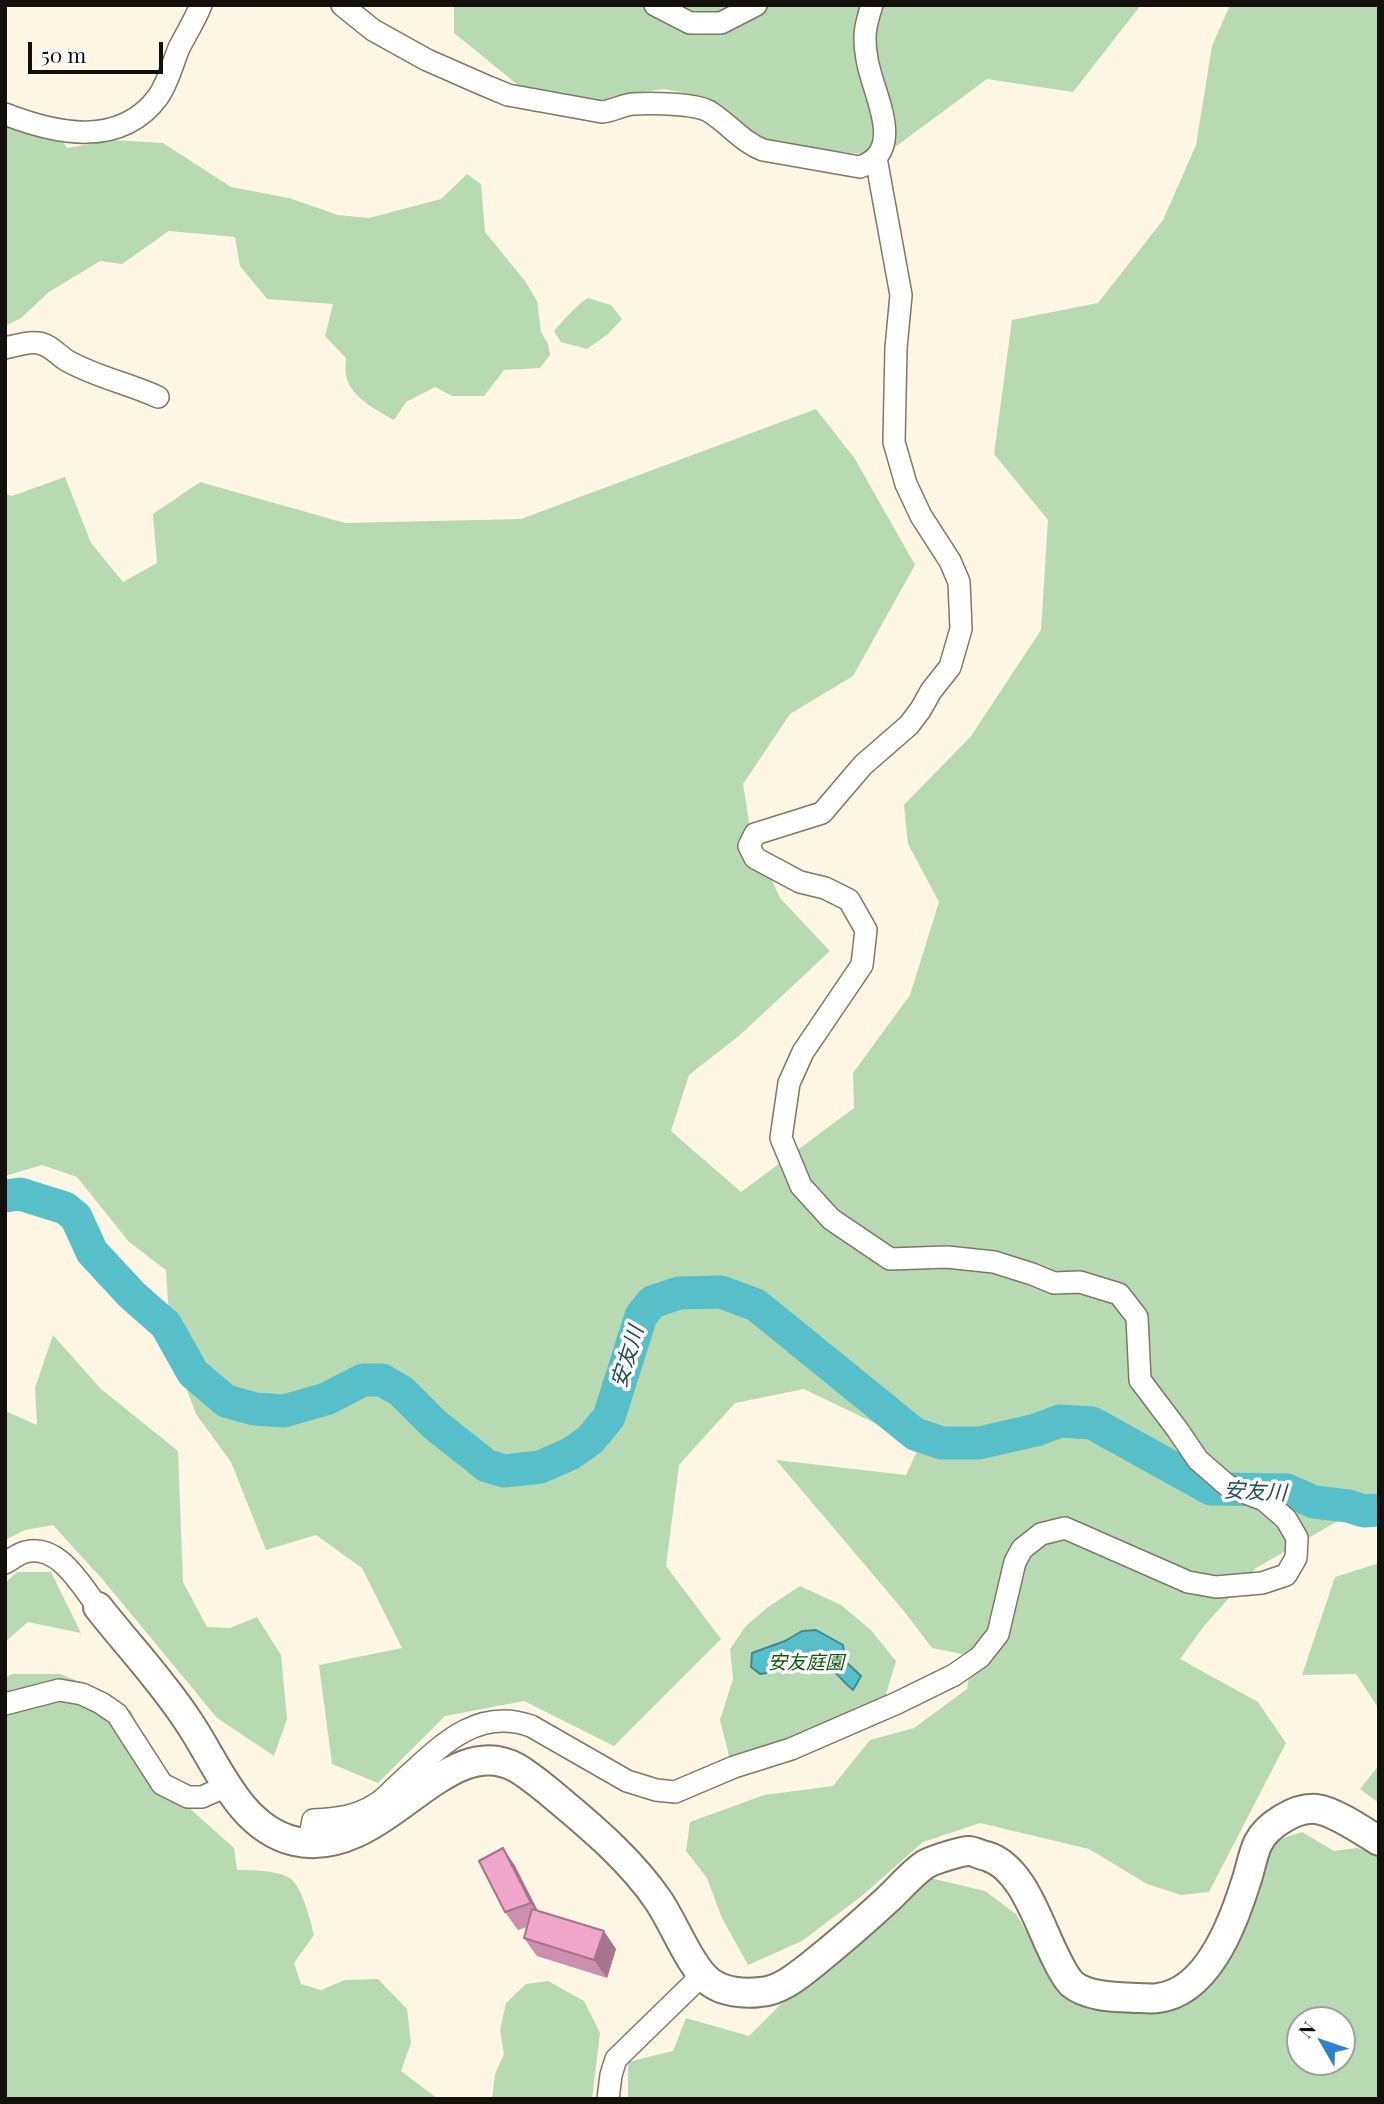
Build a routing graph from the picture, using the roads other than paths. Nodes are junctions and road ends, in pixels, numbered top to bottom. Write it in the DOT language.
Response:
graph roads {
  1 [pos="201,5"];
  2 [pos="342,5"];
  3 [pos="655,5"];
  4 [pos="755,5"];
  5 [pos="872,5"];
  6 [pos="5,114"];
  7 [pos="876,158"];
  8 [pos="5,348"];
  9 [pos="158,397"];
  10 [pos="5,1563"];
  11 [pos="98,1607"];
  12 [pos="5,1704"];
  13 [pos="228,1786"];
  14 [pos="1379,1841"];
  15 [pos="309,1842"];
  16 [pos="700,1972"];
  17 [pos="608,2099"];
  1 -- 6 [label="street"];
  2 -- 7 [label="street"];
  3 -- 4 [label="street"];
  5 -- 7 [label="street"];
  7 -- 15 [label="street"];
  8 -- 9 [label="street"];
  10 -- 11 [label="street"];
  11 -- 13 [label="street"];
  12 -- 13 [label="street"];
  13 -- 15 [label="street"];
  14 -- 16 [label="street"];
  15 -- 16 [label="street"];
  16 -- 17 [label="street"];
}
